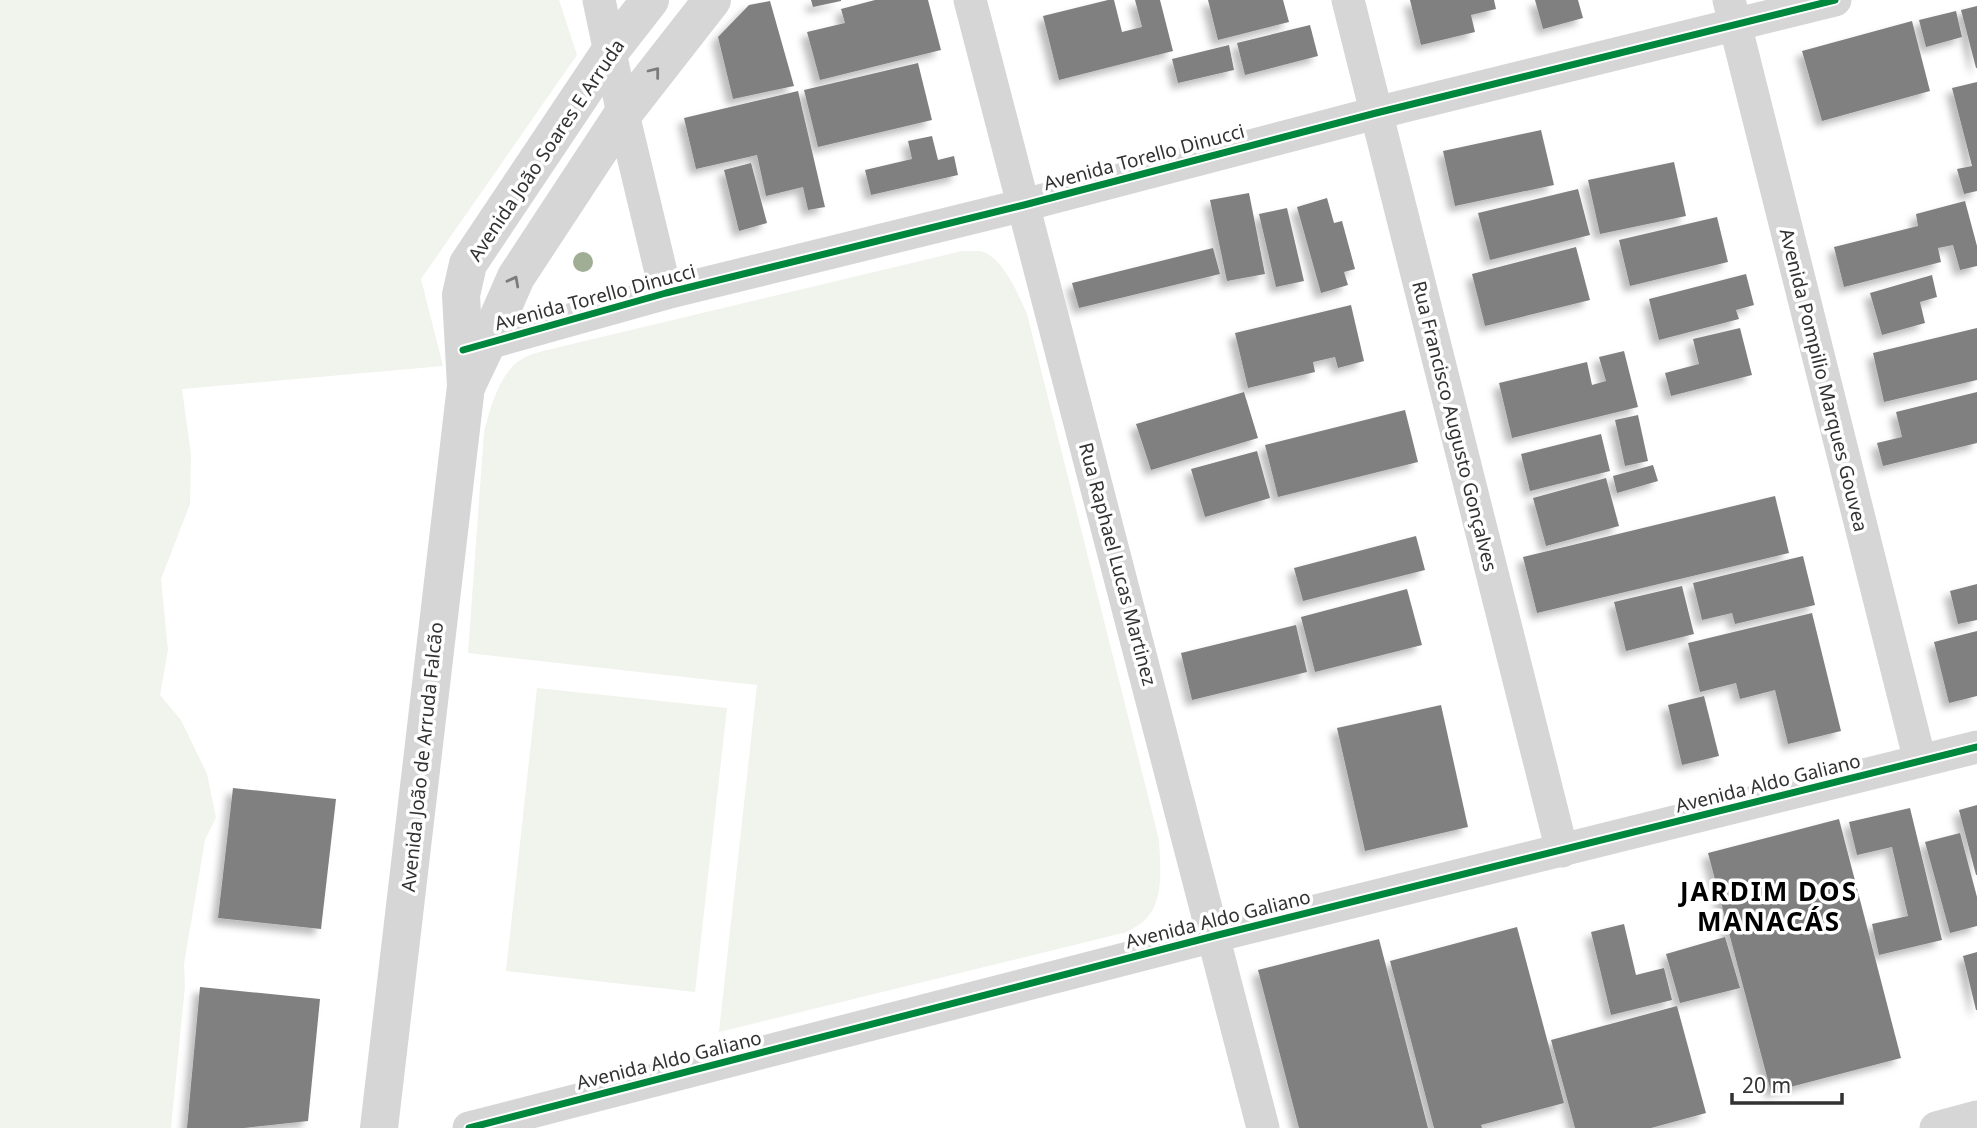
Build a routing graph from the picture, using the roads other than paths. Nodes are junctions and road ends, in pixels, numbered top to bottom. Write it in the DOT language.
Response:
graph roads {
  1 [pos="599,0"];
  2 [pos="650,0"];
  3 [pos="712,0"];
  4 [pos="970,0"];
  5 [pos="1348,0"];
  6 [pos="1835,0"];
  7 [pos="1732,13"];
  8 [pos="611,50"];
  9 [pos="1377,113"];
  10 [pos="622,114"];
  11 [pos="1024,205"];
  12 [pos="666,293"];
  13 [pos="472,360"];
  14 [pos="1977,747"];
  15 [pos="1920,761"];
  16 [pos="1562,851"];
  17 [pos="1214,936"];
  18 [pos="1977,1118"];
  19 [pos="379,1128"];
  20 [pos="468,1128"];
  21 [pos="1263,1128"];
  22 [pos="1936,1128"];
  1 -- 8 [label="street"];
  2 -- 8 [label="street, Avenida João Soares E Arruda"];
  10 -- 3 [label="street, one-way"];
  4 -- 11 [label="street, Rua Raphael Lucas Martinez"];
  5 -- 9 [label="street, Rua Francisco Augusto Gonçalves"];
  6 -- 7 [label="street, Avenida Torello Dinucci"];
  7 -- 9 [label="street, Avenida Torello Dinucci"];
  7 -- 15 [label="street, Avenida Pompilio Marques Gouvea"];
  8 -- 10 [label="street"];
  8 -- 13 [label="street, Avenida João Soares E Arruda"];
  9 -- 11 [label="street, Avenida Torello Dinucci"];
  9 -- 16 [label="street, Rua Francisco Augusto Gonçalves"];
  10 -- 12 [label="street"];
  13 -- 10 [label="street, one-way"];
  11 -- 12 [label="street, Avenida Torello Dinucci"];
  11 -- 17 [label="street, Rua Raphael Lucas Martinez"];
  12 -- 13 [label="street, Avenida Torello Dinucci"];
  13 -- 19 [label="street, Avenida João de Arruda Falcão"];
  14 -- 15 [label="street, Avenida Aldo Galiano"];
  15 -- 16 [label="street, Avenida Aldo Galiano"];
  16 -- 17 [label="street, Avenida Aldo Galiano"];
  17 -- 20 [label="street, Avenida Aldo Galiano"];
  17 -- 21 [label="street, Rua Raphael Lucas Martinez"];
  18 -- 22 [label="street"];
}
